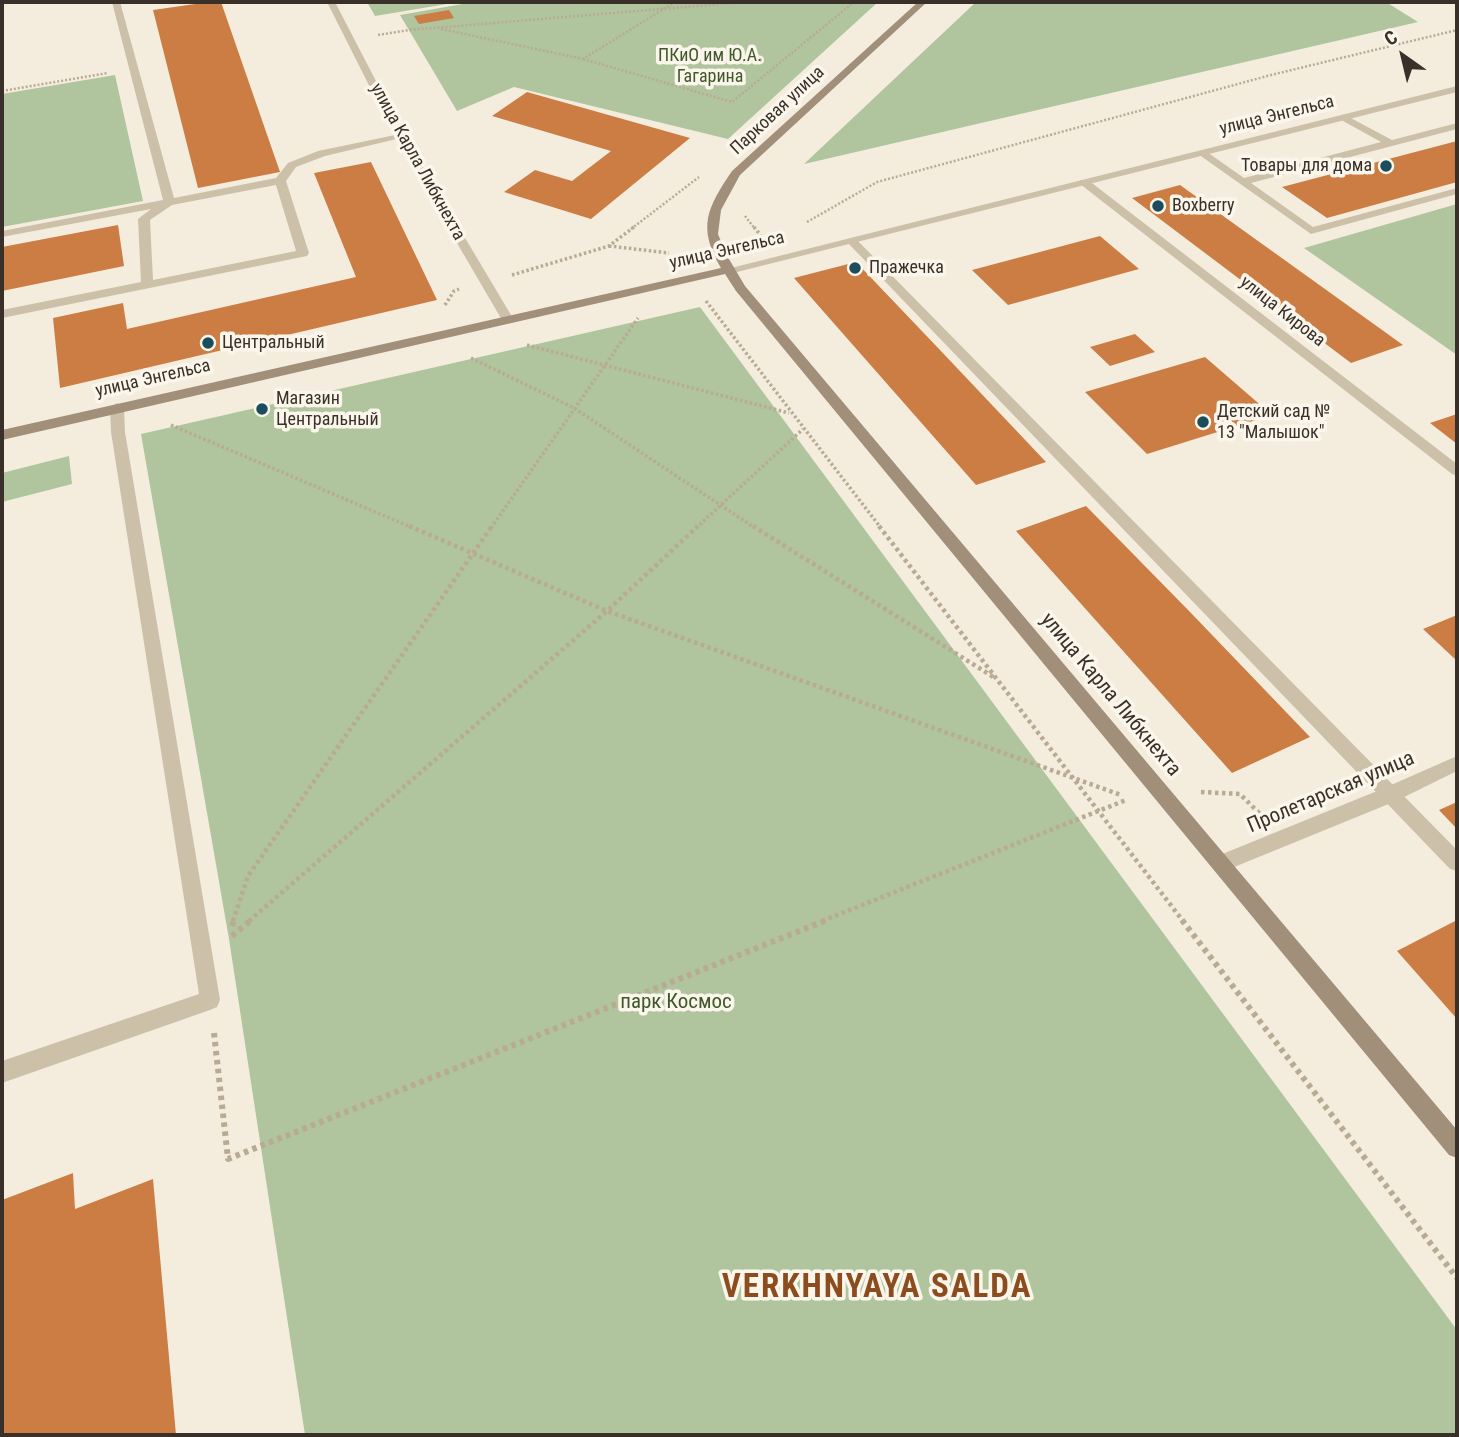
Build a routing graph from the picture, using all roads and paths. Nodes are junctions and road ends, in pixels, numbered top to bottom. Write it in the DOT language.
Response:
graph roads {
  1 [pos="116,2"];
  2 [pos="331,2"];
  3 [pos="675,2"];
  4 [pos="745,2"];
  5 [pos="854,2"];
  6 [pos="923,2"];
  7 [pos="664,9"];
  8 [pos="434,28"];
  9 [pos="1457,30"];
  10 [pos="351,40"];
  11 [pos="583,59"];
  12 [pos="134,69"];
  13 [pos="2,90"];
  14 [pos="1457,90"];
  15 [pos="1347,118"];
  16 [pos="1457,126"];
  17 [pos="400,137"];
  18 [pos="1390,143"];
  19 [pos="1203,154"];
  20 [pos="702,174"];
  21 [pos="280,181"];
  22 [pos="1242,181"];
  23 [pos="1084,182"];
  24 [pos="1457,191"];
  25 [pos="169,202"];
  26 [pos="744,214"];
  27 [pos="805,223"];
  28 [pos="2,234"];
  29 [pos="762,237"];
  30 [pos="852,241"];
  31 [pos="609,246"];
  32 [pos="670,253"];
  33 [pos="729,270"];
  34 [pos="147,283"];
  35 [pos="486,283"];
  36 [pos="703,297"];
  37 [pos="444,306"];
  38 [pos="2,314"];
  39 [pos="640,314"];
  40 [pos="508,320"];
  41 [pos="516,342"];
  42 [pos="464,354"];
  43 [pos="604,365"];
  44 [pos="117,407"];
  45 [pos="574,408"];
  46 [pos="790,413"];
  47 [pos="803,429"];
  48 [pos="2,435"];
  49 [pos="1457,471"];
  50 [pos="719,506"];
  51 [pos="471,554"];
  52 [pos="607,611"];
  53 [pos="997,679"];
  54 [pos="1457,762"];
  55 [pos="1076,781"];
  56 [pos="1390,795"];
  57 [pos="1165,796"];
  58 [pos="1098,812"];
  59 [pos="1266,820"];
  60 [pos="1222,863"];
  61 [pos="1457,863"];
  62 [pos="210,1000"];
  63 [pos="2,1072"];
  64 [pos="1457,1147"];
  65 [pos="1457,1278"];
  1 -- 12 [label="street"];
  2 -- 10 [label="street, улица Карла Либкнехта"];
  3 -- 7 [label="path"];
  4 -- 7 [label="path"];
  5 -- 11 [label="path"];
  6 -- 33 [label="main road, Парковая улица"];
  7 -- 8 [label="path"];
  7 -- 11 [label="path"];
  8 -- 10 [label="path"];
  8 -- 11 [label="path"];
  9 -- 27 [label="path"];
  10 -- 17 [label="street, улица Карла Либкнехта"];
  12 -- 13 [label="path"];
  12 -- 25 [label="street"];
  14 -- 15 [label="street, улица Энгельса"];
  15 -- 18 [label="street"];
  15 -- 19 [label="street, улица Энгельса"];
  16 -- 18 [label="street"];
  17 -- 21 [label="street"];
  17 -- 35 [label="street, улица Карла Либкнехта"];
  18 -- 22 [label="street"];
  19 -- 22 [label="street"];
  19 -- 23 [label="street, улица Энгельса"];
  20 -- 31 [label="path"];
  21 -- 25 [label="street"];
  21 -- 34 [label="street"];
  22 -- 24 [label="street"];
  23 -- 30 [label="street, улица Энгельса"];
  23 -- 49 [label="street, улица Кирова"];
  25 -- 28 [label="street"];
  25 -- 34 [label="street"];
  26 -- 29 [label="path"];
  30 -- 33 [label="street, улица Энгельса"];
  30 -- 56 [label="street"];
  31 -- 32 [label="path"];
  31 -- 35 [label="path"];
  33 -- 40 [label="main road, улица Энгельса"];
  33 -- 57 [label="main road, улица Карла Либкнехта"];
  34 -- 38 [label="street"];
  35 -- 37 [label="path"];
  35 -- 40 [label="street, улица Карла Либкнехта"];
  36 -- 46 [label="path"];
  39 -- 43 [label="path"];
  40 -- 44 [label="main road, улица Энгельса"];
  41 -- 43 [label="path"];
  42 -- 45 [label="path"];
  43 -- 45 [label="path"];
  43 -- 46 [label="path"];
  44 -- 48 [label="main road, улица Энгельса"];
  44 -- 51 [label="path"];
  44 -- 62 [label="street"];
  45 -- 50 [label="path"];
  45 -- 51 [label="path"];
  46 -- 47 [label="path"];
  47 -- 50 [label="path"];
  47 -- 53 [label="path"];
  50 -- 52 [label="path"];
  50 -- 53 [label="path"];
  51 -- 52 [label="path"];
  51 -- 52 [label="path"];
  52 -- 55 [label="path"];
  53 -- 55 [label="path"];
  54 -- 56 [label="street, Пролетарская улица"];
  55 -- 58 [label="path"];
  55 -- 58 [label="path"];
  56 -- 60 [label="street, Пролетарская улица"];
  56 -- 61 [label="street"];
  57 -- 59 [label="path"];
  57 -- 60 [label="main road, улица Карла Либкнехта"];
  58 -- 62 [label="path"];
  58 -- 65 [label="path"];
  60 -- 64 [label="main road, улица Карла Либкнехта"];
  62 -- 63 [label="street"];
}
